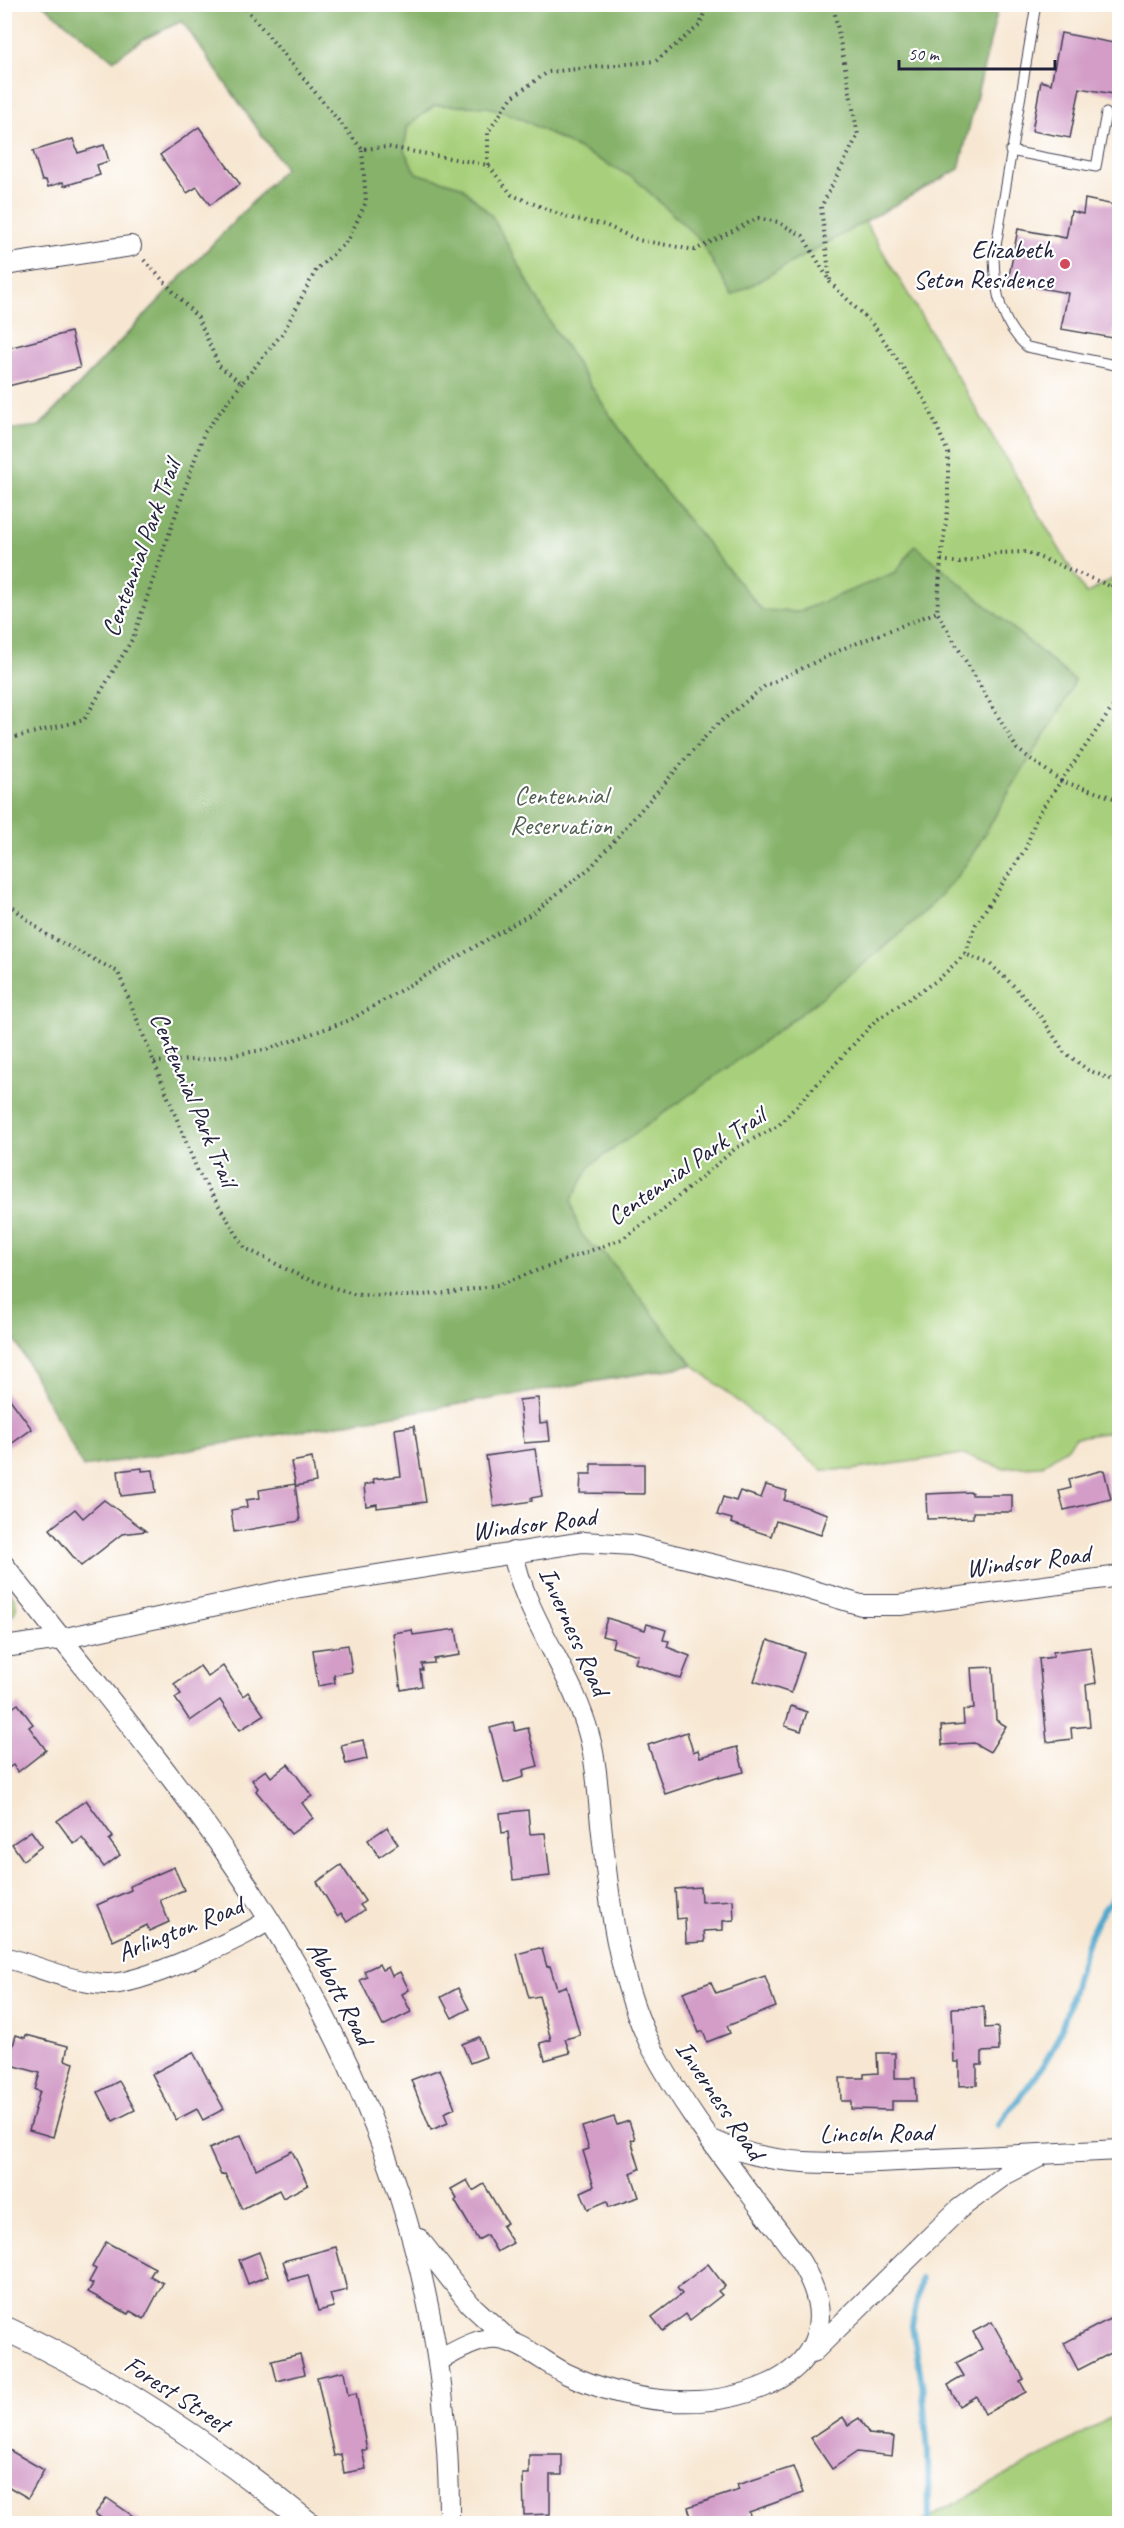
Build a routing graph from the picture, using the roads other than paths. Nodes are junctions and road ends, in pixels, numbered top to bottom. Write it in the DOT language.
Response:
graph roads {
  1 [pos="1036,4"];
  2 [pos="1106,113"];
  3 [pos="1010,151"];
  4 [pos="131,246"];
  5 [pos="4,265"];
  6 [pos="1119,366"];
  7 [pos="513,1552"];
  8 [pos="4,1565"];
  9 [pos="1119,1576"];
  10 [pos="60,1639"];
  11 [pos="4,1647"];
  12 [pos="270,1920"];
  13 [pos="4,1957"];
  14 [pos="710,2139"];
  15 [pos="1119,2150"];
  16 [pos="1046,2154"];
  17 [pos="405,2212"];
  18 [pos="4,2328"];
  19 [pos="510,2342"];
  20 [pos="806,2359"];
  21 [pos="439,2360"];
  22 [pos="309,2523"];
  23 [pos="449,2523"];
  1 -- 3 [label="lane"];
  2 -- 3 [label="lane"];
  3 -- 6 [label="lane"];
  4 -- 5 [label="street"];
  7 -- 9 [label="street, Windsor Road"];
  7 -- 10 [label="street, Windsor Road"];
  7 -- 14 [label="street, Inverness Road"];
  8 -- 10 [label="street, Abbott Road"];
  10 -- 11 [label="street, Windsor Road"];
  10 -- 12 [label="street, Abbott Road"];
  12 -- 13 [label="street, Arlington Road"];
  12 -- 17 [label="street, Abbott Road"];
  14 -- 16 [label="street, Lincoln Road"];
  14 -- 20 [label="street, Inverness Road"];
  15 -- 16 [label="street, Lincoln Road"];
  16 -- 20 [label="street, Lincoln Road"];
  17 -- 19 [label="street"];
  17 -- 21 [label="street, Abbott Road"];
  18 -- 22 [label="street, Forest Street"];
  19 -- 20 [label="street"];
  19 -- 21 [label="street"];
  21 -- 23 [label="street, Abbott Road"];
}
